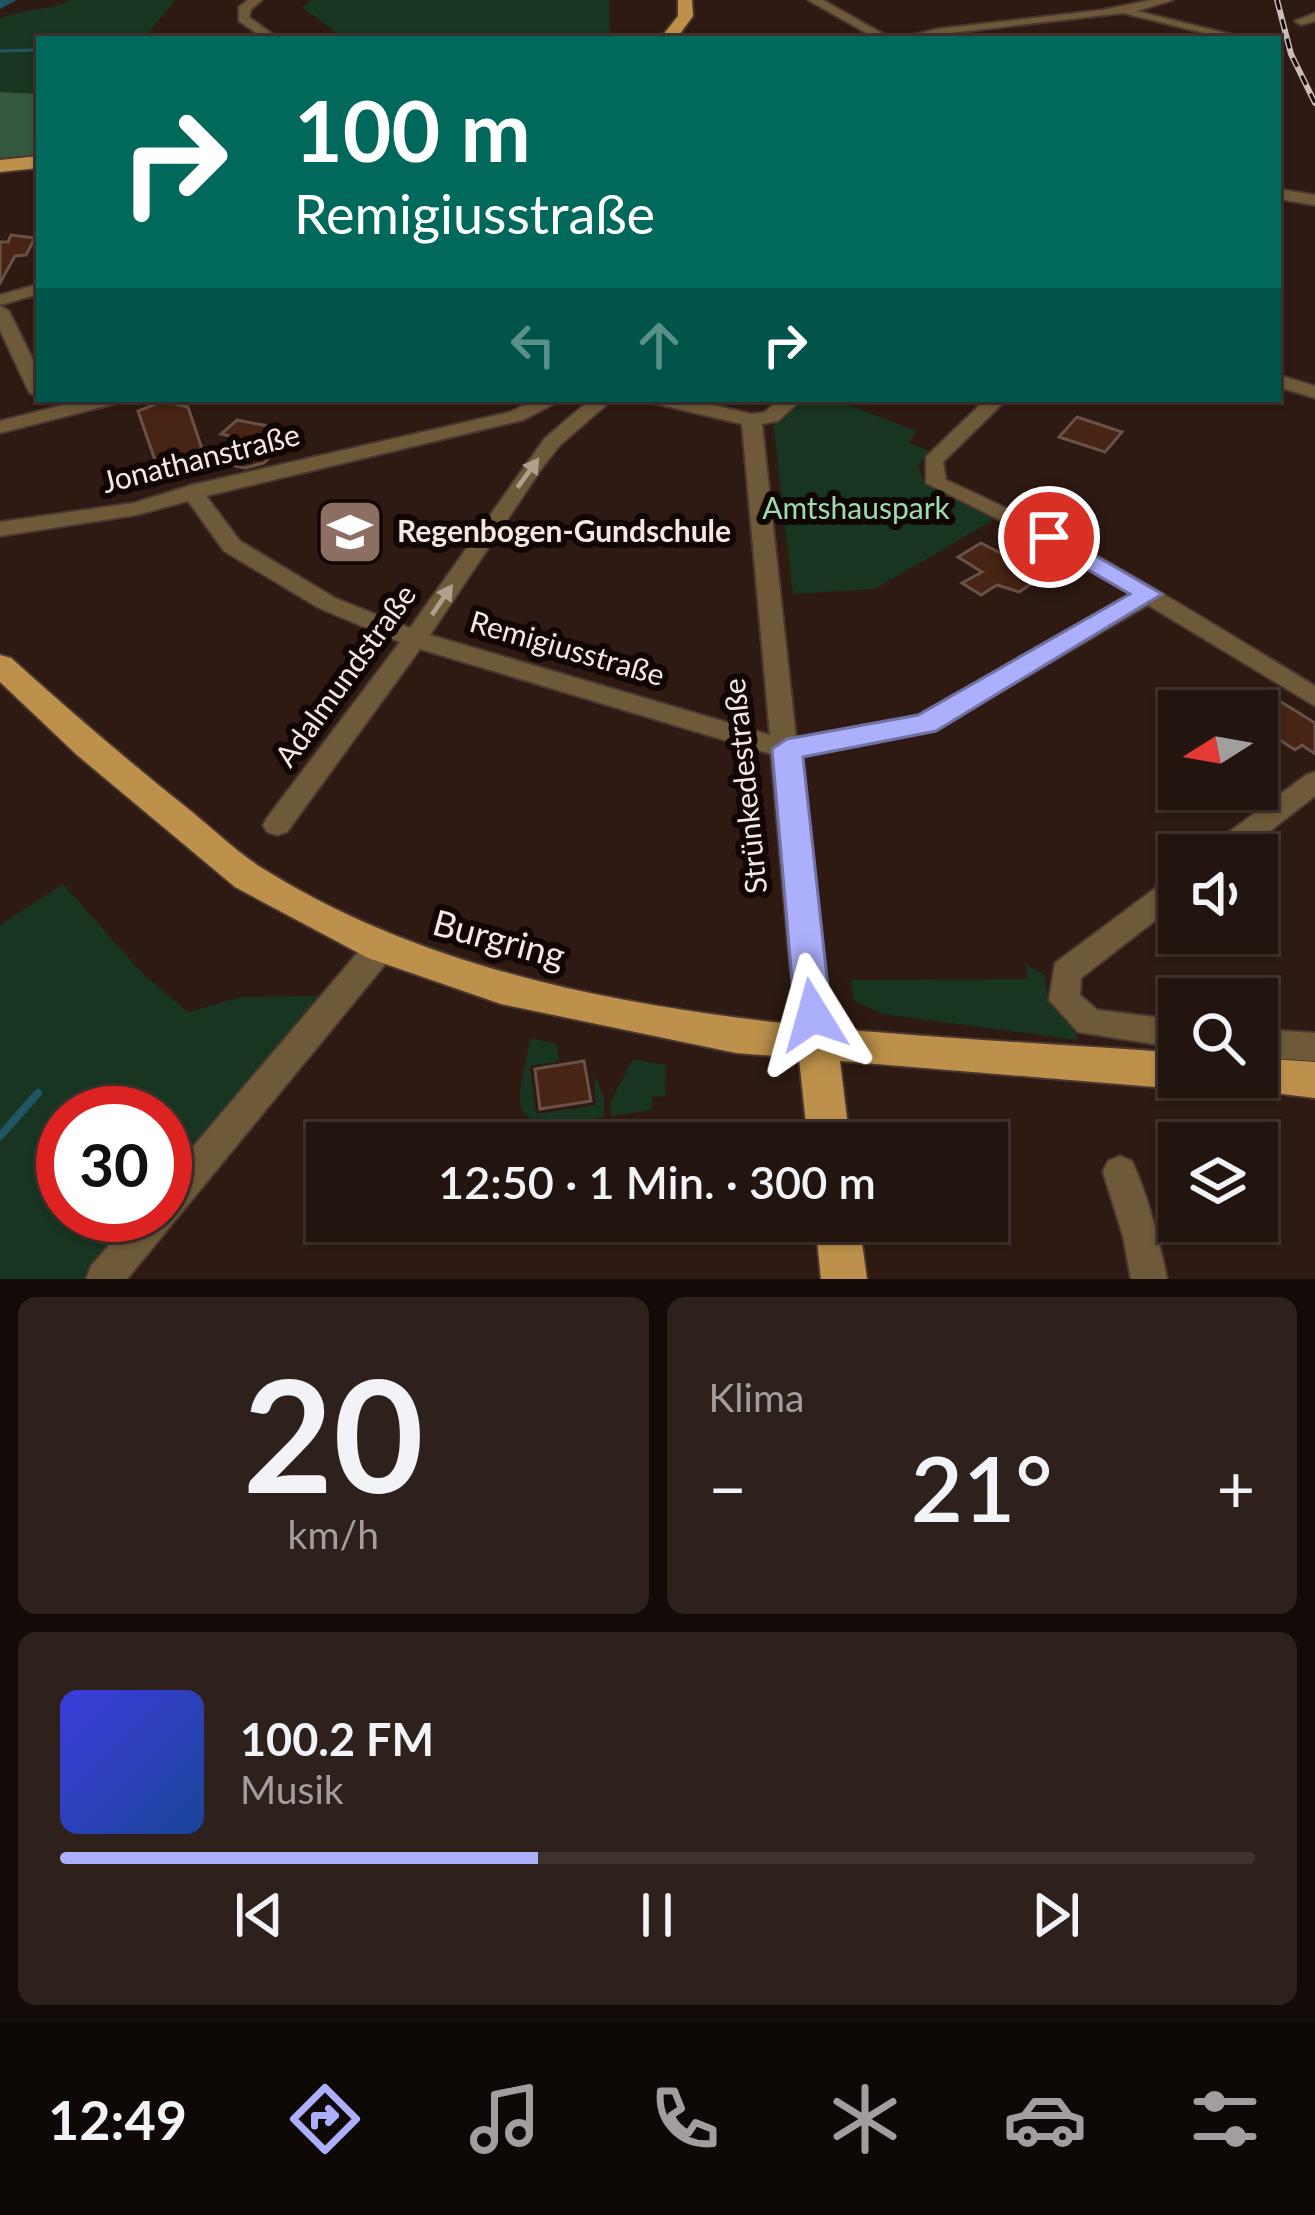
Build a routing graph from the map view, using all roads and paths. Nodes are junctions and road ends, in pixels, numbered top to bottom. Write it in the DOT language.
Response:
graph roads {
  1 [pos="256,0"];
  2 [pos="685,0"];
  3 [pos="814,0"];
  4 [pos="1098,0"];
  5 [pos="1167,0"];
  6 [pos="1125,12"];
  7 [pos="1048,25"];
  8 [pos="269,36"];
  9 [pos="670,36"];
  10 [pos="880,36"];
  11 [pos="920,36"];
  12 [pos="1057,36"];
  13 [pos="1232,36"];
  14 [pos="36,162"];
  15 [pos="0,166"];
  16 [pos="1281,194"];
  17 [pos="1315,200"];
  18 [pos="36,290"];
  19 [pos="0,300"];
  20 [pos="0,311"];
  21 [pos="1281,382"];
  22 [pos="36,385"];
  23 [pos="1315,392"];
  24 [pos="44,402"];
  25 [pos="547,402"];
  26 [pos="599,402"];
  27 [pos="673,402"];
  28 [pos="788,402"];
  29 [pos="994,402"];
  30 [pos="752,420"];
  31 [pos="0,427"];
  32 [pos="192,491"];
  33 [pos="0,529"];
  34 [pos="1149,594"];
  35 [pos="415,639"];
  36 [pos="0,665"];
  37 [pos="1315,698"];
  38 [pos="787,749"];
  39 [pos="1315,782"];
  40 [pos="277,825"];
  41 [pos="1247,834"];
  42 [pos="1158,902"];
  43 [pos="381,947"];
  44 [pos="1158,1031"];
  45 [pos="1278,1044"];
  46 [pos="818,1045"];
  47 [pos="1315,1047"];
  48 [pos="1158,1069"];
  49 [pos="1278,1077"];
  50 [pos="1315,1080"];
  51 [pos="827,1122"];
  52 [pos="1120,1172"];
  53 [pos="192,1174"];
  54 [pos="135,1242"];
  55 [pos="840,1242"];
  56 [pos="104,1279"];
  57 [pos="844,1279"];
  58 [pos="1148,1279"];
  1 -- 8 [label="street"];
  2 -- 9 [label="main road"];
  3 -- 10 [label="street"];
  4 -- 6 [label="street"];
  5 -- 6 [label="street"];
  6 -- 11 [label="street"];
  6 -- 13 [label="street"];
  7 -- 12 [label="street"];
  14 -- 15 [label="main road"];
  16 -- 17 [label="street"];
  18 -- 19 [label="street"];
  20 -- 22 [label="street"];
  21 -- 23 [label="street"];
  24 -- 31 [label="street"];
  25 -- 32 [label="street, Jonathanstraße"];
  35 -- 26 [label="street, Adalmundstraße, one-way"];
  27 -- 30 [label="street"];
  28 -- 30 [label="street"];
  29 -- 34 [label="street"];
  30 -- 38 [label="street, Strünkedestraße"];
  32 -- 33 [label="street, Jonathanstraße"];
  32 -- 35 [label="street, Remigiusstraße"];
  34 -- 37 [label="street"];
  34 -- 38 [label="street, Remigiusstraße"];
  35 -- 38 [label="street, Remigiusstraße"];
  35 -- 40 [label="street, Adalmundstraße"];
  36 -- 43 [label="main road, Burgring"];
  38 -- 46 [label="street, Strünkedestraße"];
  39 -- 41 [label="street"];
  42 -- 44 [label="street"];
  43 -- 46 [label="main road, Burgring"];
  43 -- 53 [label="street"];
  45 -- 47 [label="street"];
  46 -- 48 [label="main road, Burgring"];
  46 -- 51 [label="main road, Strünkedestraße"];
  49 -- 50 [label="main road"];
  52 -- 58 [label="street"];
  54 -- 56 [label="street"];
  55 -- 57 [label="main road"];
}
